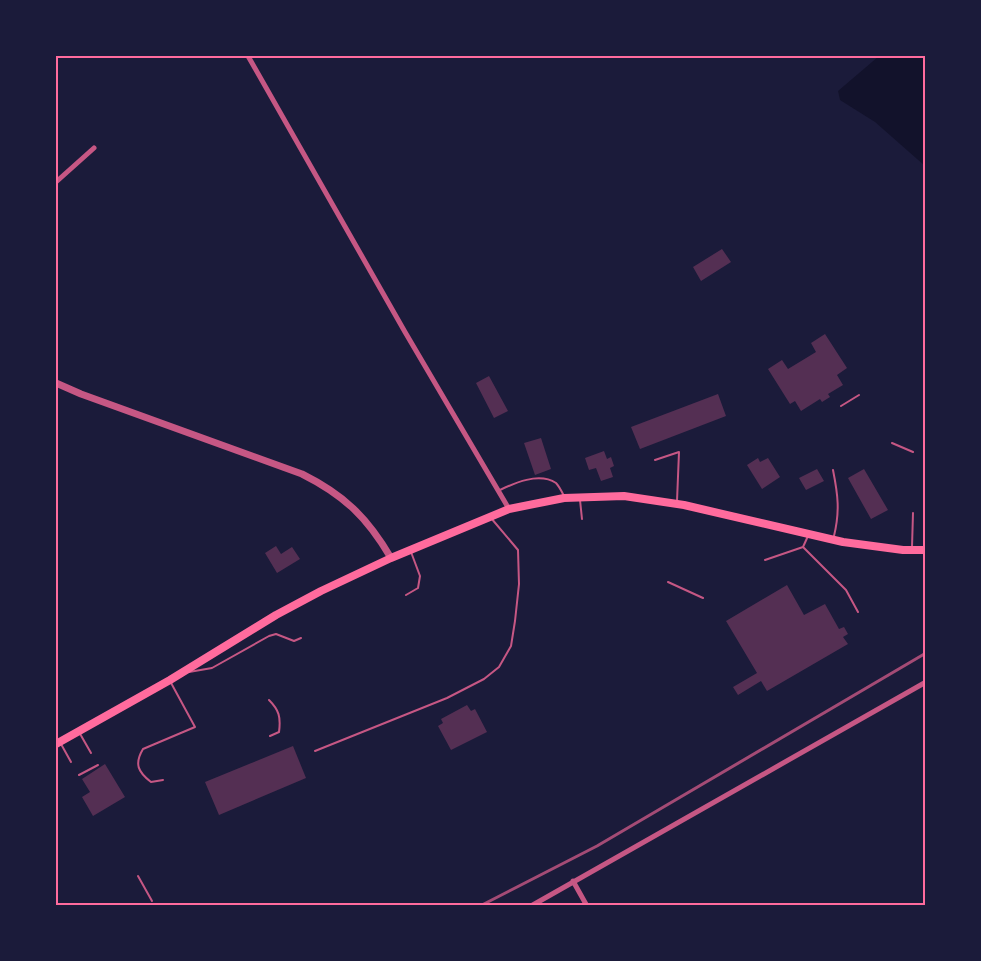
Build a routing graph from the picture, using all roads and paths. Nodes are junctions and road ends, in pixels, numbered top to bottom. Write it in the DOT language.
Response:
graph roads {
  1 [pos="248,56"];
  2 [pos="94,148"];
  3 [pos="56,182"];
  4 [pos="56,382"];
  5 [pos="859,395"];
  6 [pos="841,406"];
  7 [pos="892,443"];
  8 [pos="913,452"];
  9 [pos="655,460"];
  10 [pos="833,470"];
  11 [pos="498,491"];
  12 [pos="580,497"];
  13 [pos="566,498"];
  14 [pos="677,504"];
  15 [pos="509,509"];
  16 [pos="913,513"];
  17 [pos="489,516"];
  18 [pos="582,519"];
  19 [pos="809,534"];
  20 [pos="833,539"];
  21 [pos="803,547"];
  22 [pos="410,550"];
  23 [pos="912,550"];
  24 [pos="926,550"];
  25 [pos="391,558"];
  26 [pos="765,560"];
  27 [pos="668,582"];
  28 [pos="406,595"];
  29 [pos="703,598"];
  30 [pos="858,612"];
  31 [pos="301,638"];
  32 [pos="178,674"];
  33 [pos="170,680"];
  34 [pos="926,682"];
  35 [pos="269,700"];
  36 [pos="78,730"];
  37 [pos="270,736"];
  38 [pos="58,742"];
  39 [pos="315,751"];
  40 [pos="92,753"];
  41 [pos="71,762"];
  42 [pos="98,765"];
  43 [pos="79,775"];
  44 [pos="163,780"];
  45 [pos="138,876"];
  46 [pos="573,881"];
  47 [pos="152,901"];
  48 [pos="531,906"];
  49 [pos="587,906"];
  1 -- 11 [label="street"];
  2 -- 3 [label="street"];
  4 -- 25 [label="street"];
  5 -- 6 [label="lane"];
  7 -- 8 [label="lane"];
  9 -- 14 [label="lane"];
  10 -- 20 [label="lane"];
  11 -- 13 [label="lane"];
  11 -- 15 [label="street"];
  12 -- 13 [label="main road"];
  12 -- 14 [label="main road"];
  12 -- 18 [label="lane"];
  13 -- 15 [label="main road"];
  14 -- 19 [label="main road"];
  15 -- 17 [label="main road"];
  16 -- 23 [label="lane"];
  17 -- 22 [label="main road"];
  17 -- 39 [label="lane"];
  19 -- 20 [label="main road"];
  19 -- 21 [label="lane"];
  20 -- 23 [label="main road"];
  21 -- 26 [label="lane"];
  21 -- 30 [label="lane"];
  22 -- 25 [label="main road"];
  22 -- 28 [label="lane"];
  23 -- 24 [label="main road"];
  25 -- 32 [label="main road"];
  27 -- 29 [label="lane"];
  31 -- 32 [label="lane"];
  32 -- 33 [label="main road"];
  33 -- 36 [label="main road"];
  33 -- 44 [label="lane"];
  34 -- 46 [label="street"];
  35 -- 37 [label="lane"];
  36 -- 38 [label="main road"];
  36 -- 40 [label="lane"];
  38 -- 41 [label="lane"];
  42 -- 43 [label="lane"];
  45 -- 47 [label="lane"];
  46 -- 48 [label="street"];
  46 -- 49 [label="street"];
}
